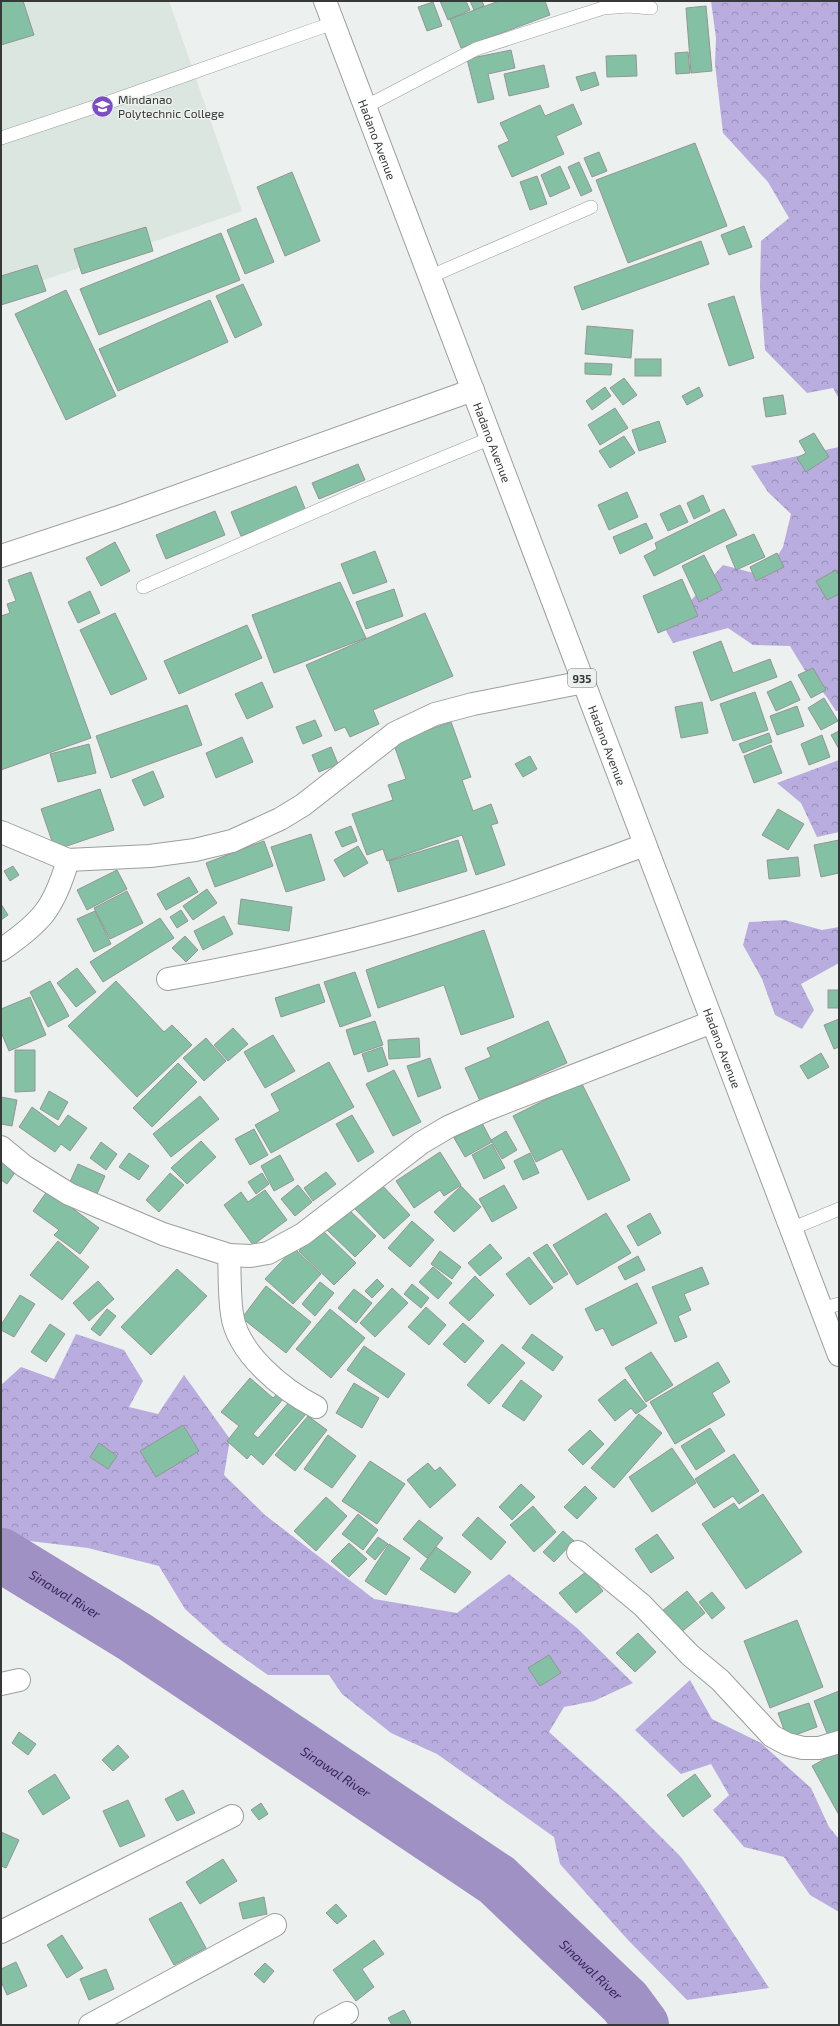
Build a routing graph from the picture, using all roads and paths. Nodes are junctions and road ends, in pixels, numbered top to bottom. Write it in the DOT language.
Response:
graph roads {
  1 [pos="325,1"];
  2 [pos="651,8"];
  3 [pos="333,23"];
  4 [pos="365,107"];
  5 [pos="1,138"];
  6 [pos="590,207"];
  7 [pos="430,277"];
  8 [pos="473,390"];
  9 [pos="491,438"];
  10 [pos="1,556"];
  11 [pos="143,588"];
  12 [pos="584,682"];
  13 [pos="1,832"];
  14 [pos="646,845"];
  15 [pos="68,860"];
  16 [pos="1,950"];
  17 [pos="168,978"];
  18 [pos="712,1022"];
  19 [pos="1,1146"];
  20 [pos="839,1209"];
  21 [pos="791,1229"];
  22 [pos="229,1255"];
  23 [pos="830,1306"];
  24 [pos="839,1355"];
  25 [pos="316,1407"];
  26 [pos="578,1552"];
  27 [pos="839,1742"];
  28 [pos="232,1816"];
  29 [pos="275,1925"];
  30 [pos="1,1932"];
  31 [pos="347,2012"];
  32 [pos="90,2025"];
  33 [pos="325,2025"];
  1 -- 3 [label="street, Hadano Avenue / 935"];
  2 -- 4 [label="lane"];
  3 -- 4 [label="street, Hadano Avenue / 935"];
  3 -- 5 [label="lane"];
  4 -- 7 [label="street, Hadano Avenue / 935"];
  6 -- 7 [label="lane"];
  7 -- 8 [label="street, Hadano Avenue / 935"];
  8 -- 9 [label="street, Hadano Avenue / 935"];
  8 -- 10 [label="street"];
  9 -- 11 [label="lane"];
  9 -- 12 [label="street, Hadano Avenue / 935"];
  12 -- 14 [label="street, Hadano Avenue / 935"];
  12 -- 15 [label="street"];
  13 -- 15 [label="street"];
  14 -- 17 [label="street"];
  14 -- 18 [label="street, Hadano Avenue / 935"];
  15 -- 16 [label="street"];
  18 -- 21 [label="street, Hadano Avenue / 935"];
  18 -- 22 [label="street"];
  19 -- 22 [label="street"];
  20 -- 21 [label="lane"];
  21 -- 23 [label="street, Hadano Avenue / 935"];
  22 -- 25 [label="street"];
  23 -- 24 [label="street, Hadano Avenue / 935"];
  26 -- 27 [label="street"];
  28 -- 30 [label="street"];
  29 -- 32 [label="street"];
  31 -- 33 [label="street"];
}
